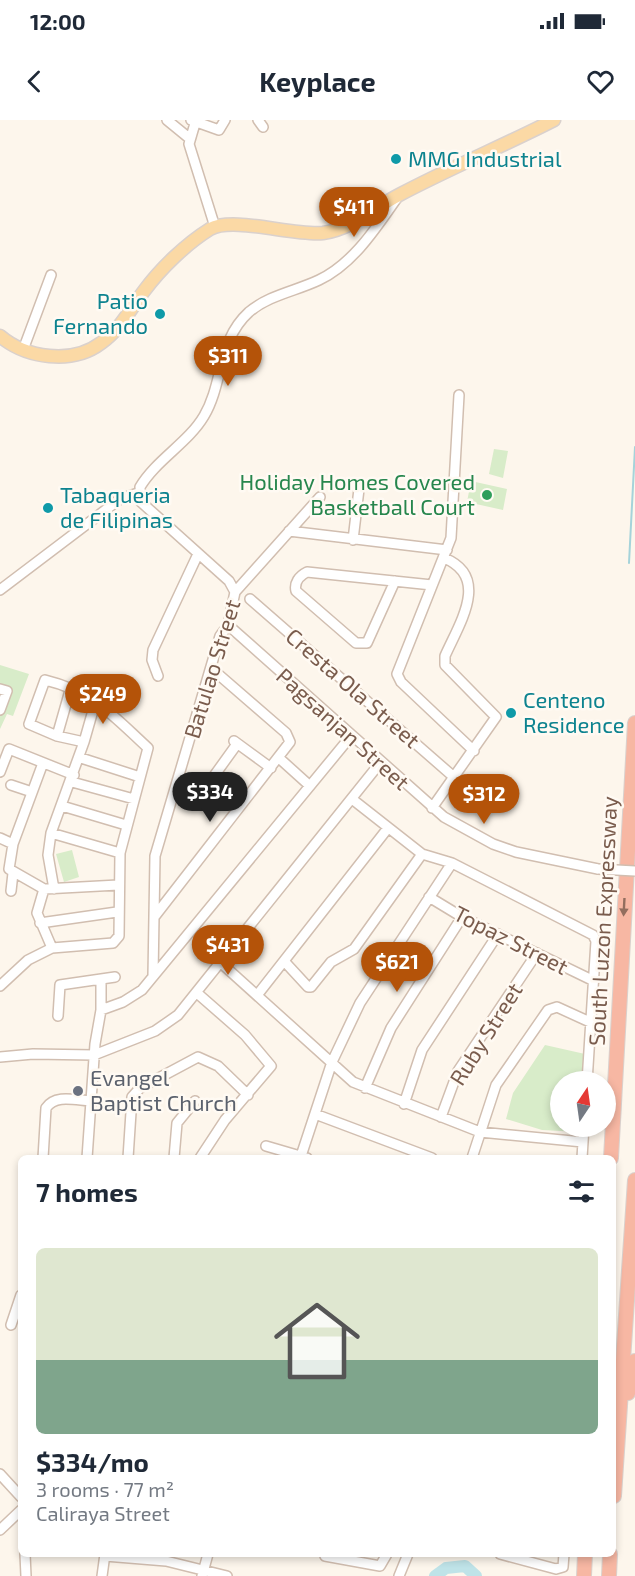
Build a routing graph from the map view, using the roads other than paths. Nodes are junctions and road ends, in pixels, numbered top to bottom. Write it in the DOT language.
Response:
graph roads {
  1 [pos="167,120"];
  2 [pos="225,120"];
  3 [pos="554,120"];
  4 [pos="194,121"];
  5 [pos="189,138"];
  6 [pos="399,194"];
  7 [pos="215,227"];
  8 [pos="51,275"];
  9 [pos="0,336"];
  10 [pos="24,350"];
  11 [pos="459,395"];
  12 [pos="359,489"];
  13 [pos="138,493"];
  14 [pos="320,496"];
  15 [pos="289,531"];
  16 [pos="353,540"];
  17 [pos="198,554"];
  18 [pos="445,554"];
  19 [pos="395,581"];
  20 [pos="432,585"];
  21 [pos="0,590"];
  22 [pos="235,592"];
  23 [pos="250,599"];
  24 [pos="228,625"];
  25 [pos="211,668"];
  26 [pos="158,676"];
  27 [pos="71,687"];
  28 [pos="3,690"];
  29 [pos="96,700"];
  30 [pos="0,710"];
  31 [pos="635,723"];
  32 [pos="57,736"];
  33 [pos="351,736"];
  34 [pos="84,741"];
  35 [pos="474,751"];
  36 [pos="81,758"];
  37 [pos="279,758"];
  38 [pos="43,763"];
  39 [pos="380,763"];
  40 [pos="271,768"];
  41 [pos="0,772"];
  42 [pos="140,777"];
  43 [pos="455,777"];
  44 [pos="73,778"];
  45 [pos="11,785"];
  46 [pos="310,786"];
  47 [pos="177,788"];
  48 [pos="32,792"];
  49 [pos="134,799"];
  50 [pos="352,799"];
  51 [pos="62,806"];
  52 [pos="432,808"];
  53 [pos="126,825"];
  54 [pos="388,828"];
  55 [pos="51,833"];
  56 [pos="0,838"];
  57 [pos="13,844"];
  58 [pos="120,853"];
  59 [pos="422,854"];
  60 [pos="452,863"];
  61 [pos="635,872"];
  62 [pos="13,873"];
  63 [pos="118,885"];
  64 [pos="49,889"];
  65 [pos="10,891"];
  66 [pos="429,897"];
  67 [pos="117,912"];
  68 [pos="154,916"];
  69 [pos="462,916"];
  70 [pos="40,924"];
  71 [pos="498,933"];
  72 [pos="52,948"];
  73 [pos="537,953"];
  74 [pos="284,961"];
  75 [pos="221,963"];
  76 [pos="153,976"];
  77 [pos="115,977"];
  78 [pos="101,980"];
  79 [pos="594,981"];
  80 [pos="0,986"];
  81 [pos="197,993"];
  82 [pos="258,994"];
  83 [pos="101,1010"];
  84 [pos="58,1016"];
  85 [pos="592,1023"];
  86 [pos="94,1055"];
  87 [pos="0,1057"];
  88 [pos="332,1062"];
  89 [pos="588,1071"];
  90 [pos="365,1088"];
  91 [pos="248,1095"];
  92 [pos="90,1101"];
  93 [pos="195,1101"];
  94 [pos="404,1104"];
  95 [pos="315,1114"];
  96 [pos="441,1117"];
  97 [pos="480,1132"];
  98 [pos="583,1137"];
  99 [pos="583,1142"];
  100 [pos="267,1146"];
  101 [pos="43,1155"];
  102 [pos="87,1155"];
  103 [pos="128,1155"];
  104 [pos="174,1155"];
  105 [pos="202,1155"];
  106 [pos="297,1155"];
  107 [pos="305,1155"];
  108 [pos="424,1155"];
  109 [pos="473,1155"];
  110 [pos="582,1155"];
  111 [pos="610,1155"];
  112 [pos="635,1180"];
  113 [pos="18,1306"];
  114 [pos="11,1325"];
  115 [pos="635,1361"];
  116 [pos="616,1452"];
  117 [pos="616,1461"];
  118 [pos="0,1474"];
  119 [pos="18,1494"];
  120 [pos="18,1513"];
  121 [pos="0,1530"];
  122 [pos="26,1557"];
  123 [pos="105,1557"];
  124 [pos="146,1557"];
  125 [pos="207,1557"];
  126 [pos="330,1557"];
  127 [pos="385,1557"];
  128 [pos="407,1557"];
  129 [pos="511,1557"];
  130 [pos="564,1557"];
  131 [pos="585,1557"];
  132 [pos="167,1558"];
  133 [pos="203,1573"];
  134 [pos="585,1573"];
  135 [pos="26,1576"];
  136 [pos="102,1576"];
  137 [pos="227,1576"];
  138 [pos="399,1576"];
  1 -- 5 [label="street"];
  2 -- 4 [label="street"];
  3 -- 6 [label="main road"];
  4 -- 5 [label="street"];
  5 -- 7 [label="street"];
  6 -- 7 [label="main road"];
  6 -- 13 [label="street"];
  7 -- 10 [label="main road"];
  8 -- 10 [label="street"];
  9 -- 10 [label="main road"];
  11 -- 18 [label="street"];
  12 -- 16 [label="street"];
  13 -- 17 [label="street"];
  13 -- 21 [label="street"];
  14 -- 15 [label="street, Batulao Street"];
  15 -- 16 [label="street"];
  15 -- 22 [label="street, Batulao Street"];
  16 -- 18 [label="street"];
  17 -- 22 [label="street"];
  17 -- 26 [label="street"];
  18 -- 20 [label="street"];
  18 -- 35 [label="street"];
  19 -- 19 [label="street"];
  19 -- 20 [label="street"];
  20 -- 35 [label="street"];
  22 -- 24 [label="street, Batulao Street"];
  23 -- 43 [label="street, Cresta Ola Street"];
  24 -- 25 [label="street, Batulao Street"];
  24 -- 33 [label="street, Pagsanjan Street"];
  25 -- 37 [label="street"];
  25 -- 47 [label="street, Batulao Street"];
  27 -- 29 [label="street"];
  27 -- 32 [label="street"];
  27 -- 32 [label="street"];
  28 -- 30 [label="street"];
  29 -- 34 [label="street"];
  29 -- 42 [label="street"];
  31 -- 111 [label="highway, South Luzon Expressway, one-way"];
  32 -- 34 [label="street"];
  33 -- 39 [label="street, Pagsanjan Street"];
  33 -- 46 [label="street"];
  34 -- 36 [label="street"];
  35 -- 43 [label="street"];
  36 -- 42 [label="street"];
  36 -- 44 [label="street"];
  37 -- 40 [label="street"];
  37 -- 46 [label="street"];
  38 -- 41 [label="street"];
  38 -- 44 [label="street"];
  38 -- 48 [label="street"];
  39 -- 50 [label="street"];
  39 -- 52 [label="street, Pagsanjan Street"];
  40 -- 47 [label="street"];
  40 -- 68 [label="street"];
  42 -- 49 [label="street"];
  43 -- 52 [label="street"];
  44 -- 49 [label="street"];
  44 -- 51 [label="street"];
  45 -- 48 [label="street"];
  46 -- 76 [label="street"];
  47 -- 68 [label="street, Batulao Street"];
  48 -- 57 [label="street"];
  49 -- 53 [label="street"];
  50 -- 54 [label="street"];
  50 -- 75 [label="street"];
  51 -- 53 [label="street"];
  51 -- 55 [label="street"];
  52 -- 61 [label="street, Pagsanjan Street, bridge"];
  53 -- 58 [label="street"];
  54 -- 59 [label="street"];
  54 -- 74 [label="street"];
  55 -- 58 [label="street"];
  55 -- 64 [label="street"];
  56 -- 57 [label="street"];
  57 -- 62 [label="street"];
  58 -- 63 [label="street"];
  59 -- 60 [label="street"];
  59 -- 74 [label="street"];
  60 -- 66 [label="street"];
  60 -- 79 [label="street"];
  62 -- 64 [label="street"];
  62 -- 65 [label="street"];
  63 -- 64 [label="street"];
  63 -- 67 [label="street"];
  64 -- 70 [label="street"];
  66 -- 69 [label="street, Topaz Street"];
  66 -- 88 [label="street"];
  67 -- 70 [label="street"];
  67 -- 72 [label="street"];
  68 -- 76 [label="street, Batulao Street"];
  69 -- 71 [label="street, Topaz Street"];
  69 -- 90 [label="street"];
  70 -- 72 [label="street"];
  71 -- 73 [label="street, Topaz Street"];
  71 -- 94 [label="street"];
  72 -- 80 [label="street"];
  73 -- 79 [label="street, Topaz Street"];
  73 -- 96 [label="street, Ruby Street"];
  74 -- 82 [label="street"];
  75 -- 81 [label="street"];
  75 -- 82 [label="street"];
  76 -- 83 [label="street"];
  77 -- 78 [label="street"];
  78 -- 83 [label="street"];
  78 -- 84 [label="street"];
  79 -- 85 [label="street"];
  81 -- 86 [label="street"];
  81 -- 91 [label="street"];
  82 -- 88 [label="street"];
  83 -- 86 [label="street"];
  85 -- 89 [label="street"];
  85 -- 97 [label="street"];
  86 -- 87 [label="street"];
  86 -- 92 [label="street"];
  88 -- 90 [label="street"];
  88 -- 95 [label="street"];
  90 -- 94 [label="street"];
  91 -- 103 [label="street"];
  91 -- 105 [label="street"];
  92 -- 101 [label="street"];
  92 -- 102 [label="street"];
  93 -- 104 [label="street"];
  94 -- 96 [label="street"];
  95 -- 107 [label="street"];
  95 -- 108 [label="street"];
  96 -- 97 [label="street"];
  97 -- 99 [label="street"];
  97 -- 109 [label="street"];
  98 -- 99 [label="street"];
  99 -- 110 [label="street"];
  100 -- 106 [label="street"];
  112 -- 116 [label="highway"];
  113 -- 114 [label="street"];
  115 -- 117 [label="highway"];
  118 -- 119 [label="street"];
  120 -- 121 [label="street"];
  122 -- 135 [label="street"];
  123 -- 136 [label="street"];
  124 -- 132 [label="street"];
  125 -- 133 [label="street"];
  126 -- 127 [label="street"];
  128 -- 138 [label="street"];
  129 -- 130 [label="street"];
  131 -- 134 [label="highway"];
  132 -- 133 [label="street"];
  133 -- 137 [label="street"];
}
